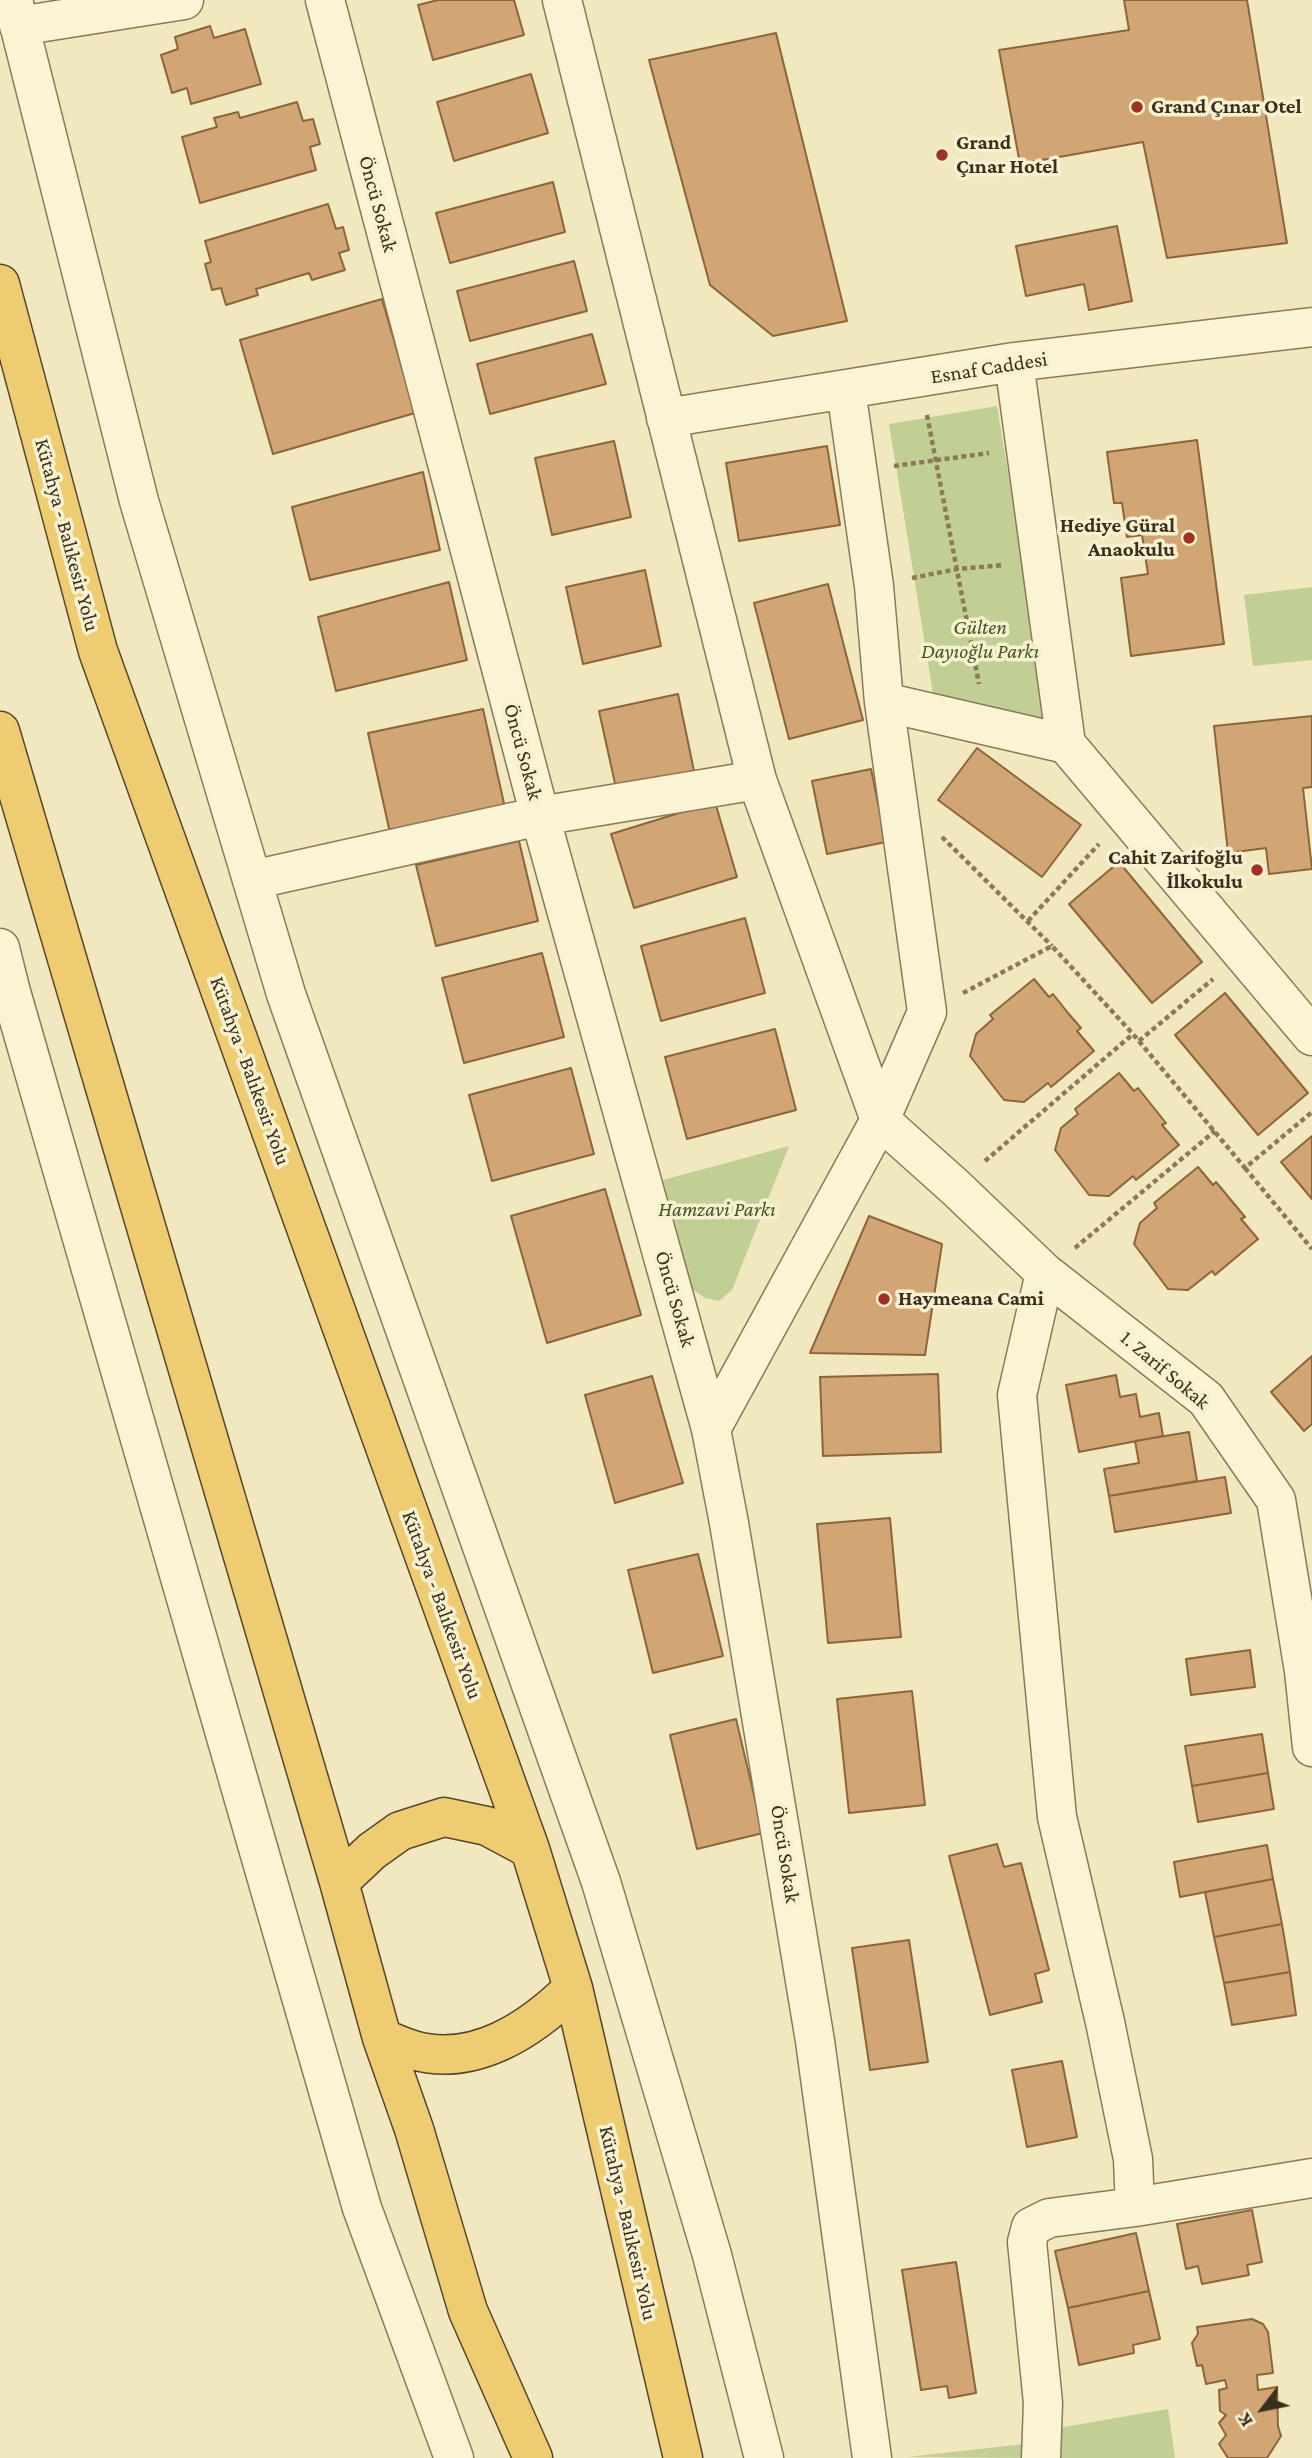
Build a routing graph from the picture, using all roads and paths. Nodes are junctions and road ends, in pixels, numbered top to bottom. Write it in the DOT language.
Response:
graph roads {
  1 [pos="184,0"];
  2 [pos="325,0"];
  3 [pos="562,0"];
  4 [pos="16,13"];
  5 [pos="0,284"];
  6 [pos="1312,327"];
  7 [pos="1014,362"];
  8 [pos="919,378"];
  9 [pos="846,390"];
  10 [pos="666,418"];
  11 [pos="1000,452"];
  12 [pos="936,460"];
  13 [pos="858,472"];
  14 [pos="1015,564"];
  15 [pos="957,569"];
  16 [pos="874,586"];
  17 [pos="980,690"];
  18 [pos="884,702"];
  19 [pos="0,731"];
  20 [pos="1066,744"];
  21 [pos="757,780"];
  22 [pos="1126,815"];
  23 [pos="540,816"];
  24 [pos="938,834"];
  25 [pos="252,880"];
  26 [pos="1028,921"];
  27 [pos="1052,946"];
  28 [pos="0,948"];
  29 [pos="1243,954"];
  30 [pos="927,1012"];
  31 [pos="1133,1034"];
  32 [pos="1312,1036"];
  33 [pos="1139,1041"];
  34 [pos="1312,1112"];
  35 [pos="880,1120"];
  36 [pos="1215,1131"];
  37 [pos="1245,1168"];
  38 [pos="955,1187"];
  39 [pos="1312,1249"];
  40 [pos="1045,1273"];
  41 [pos="711,1429"];
  42 [pos="1308,1670"];
  43 [pos="1312,1747"];
  44 [pos="530,1849"];
  45 [pos="339,1882"];
  46 [pos="573,1988"];
  47 [pos="382,2038"];
  48 [pos="1312,2178"];
  49 [pos="1135,2207"];
  50 [pos="454,2458"];
  51 [pos="533,2458"];
  52 [pos="683,2458"];
  53 [pos="764,2458"];
  54 [pos="872,2458"];
  55 [pos="1041,2458"];
  1 -- 4 [label="street"];
  2 -- 23 [label="street, Öncü Sokak"];
  3 -- 10 [label="street"];
  4 -- 25 [label="street"];
  5 -- 44 [label="highway, Kütahya - Balıkesir Yolu"];
  6 -- 7 [label="street, Esnaf Caddesi"];
  7 -- 8 [label="street, Esnaf Caddesi"];
  7 -- 20 [label="street"];
  8 -- 9 [label="street, Esnaf Caddesi"];
  8 -- 12 [label="path"];
  9 -- 10 [label="street, Esnaf Caddesi"];
  9 -- 13 [label="street"];
  10 -- 21 [label="street"];
  11 -- 12 [label="path"];
  12 -- 13 [label="path"];
  12 -- 15 [label="path"];
  13 -- 16 [label="street"];
  14 -- 15 [label="path"];
  15 -- 16 [label="path"];
  15 -- 17 [label="path"];
  16 -- 18 [label="street"];
  18 -- 20 [label="street"];
  18 -- 30 [label="street"];
  19 -- 45 [label="highway"];
  20 -- 22 [label="street"];
  21 -- 23 [label="street"];
  21 -- 35 [label="street"];
  22 -- 26 [label="path"];
  22 -- 29 [label="street"];
  23 -- 25 [label="street"];
  23 -- 41 [label="street, Öncü Sokak"];
  24 -- 26 [label="path"];
  25 -- 53 [label="street"];
  26 -- 27 [label="path"];
  27 -- 30 [label="path"];
  27 -- 31 [label="path"];
  28 -- 50 [label="street"];
  29 -- 32 [label="street"];
  29 -- 33 [label="path"];
  30 -- 35 [label="street"];
  31 -- 33 [label="path"];
  31 -- 38 [label="path"];
  33 -- 36 [label="path"];
  34 -- 37 [label="path"];
  35 -- 38 [label="street, 1. Zarif Sokak"];
  35 -- 41 [label="street"];
  36 -- 37 [label="path"];
  36 -- 40 [label="path"];
  37 -- 39 [label="path"];
  38 -- 40 [label="street, 1. Zarif Sokak"];
  40 -- 42 [label="street, 1. Zarif Sokak"];
  40 -- 49 [label="street"];
  41 -- 54 [label="street, Öncü Sokak"];
  42 -- 43 [label="street, 1. Zarif Sokak"];
  44 -- 45 [label="highway"];
  44 -- 46 [label="highway, Kütahya - Balıkesir Yolu"];
  45 -- 47 [label="highway"];
  46 -- 47 [label="highway"];
  46 -- 52 [label="highway, Kütahya - Balıkesir Yolu"];
  47 -- 51 [label="highway"];
  48 -- 49 [label="street"];
  49 -- 55 [label="street"];
}
